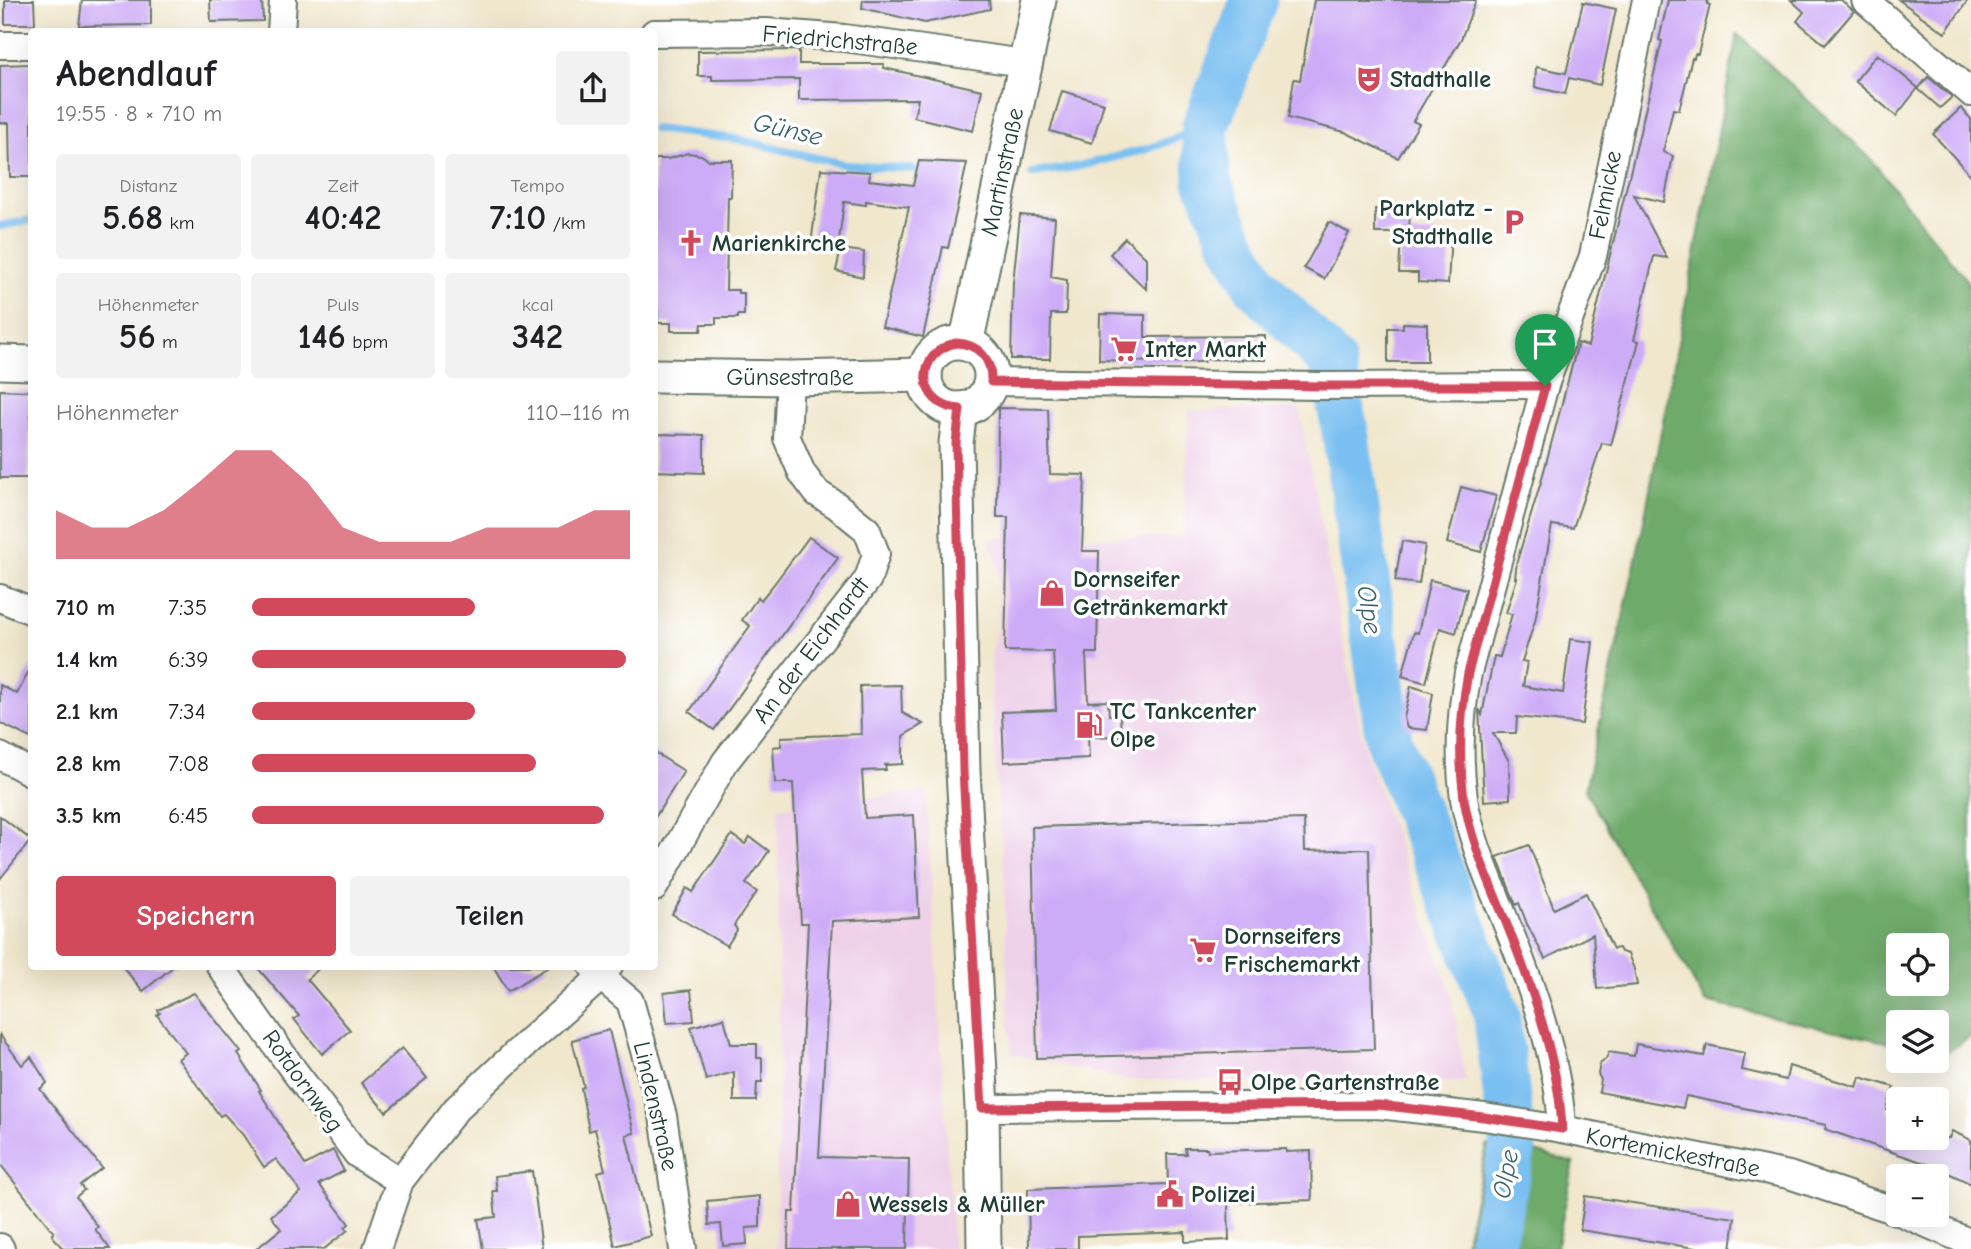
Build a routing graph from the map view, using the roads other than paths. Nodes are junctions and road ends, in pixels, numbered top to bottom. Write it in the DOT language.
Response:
graph roads {
  1 [pos="283,0"];
  2 [pos="1039,0"];
  3 [pos="1646,0"];
  4 [pos="1866,0"];
  5 [pos="281,28"];
  6 [pos="658,33"];
  7 [pos="28,45"];
  8 [pos="0,46"];
  9 [pos="1024,63"];
  10 [pos="1971,93"];
  11 [pos="966,344"];
  12 [pos="0,362"];
  13 [pos="28,363"];
  14 [pos="925,375"];
  15 [pos="658,376"];
  16 [pos="790,378"];
  17 [pos="991,382"];
  18 [pos="1545,386"];
  19 [pos="960,409"];
  20 [pos="0,598"];
  21 [pos="28,609"];
  22 [pos="0,756"];
  23 [pos="28,770"];
  24 [pos="658,881"];
  25 [pos="223,970"];
  26 [pos="601,970"];
  27 [pos="982,1108"];
  28 [pos="1562,1129"];
  29 [pos="400,1181"];
  30 [pos="1886,1208"];
  31 [pos="1934,1227"];
  32 [pos="1971,1243"];
  33 [pos="377,1249"];
  34 [pos="683,1249"];
  35 [pos="984,1249"];
  1 -- 5 [label="street"];
  2 -- 9 [label="street, Martinstraße"];
  3 -- 18 [label="street, Felmicke"];
  4 -- 10 [label="street"];
  6 -- 9 [label="street, Friedrichstraße"];
  7 -- 8 [label="street"];
  9 -- 11 [label="street, Martinstraße"];
  11 -- 14 [label="street"];
  11 -- 17 [label="street"];
  12 -- 13 [label="street"];
  14 -- 16 [label="street, Günsestraße"];
  14 -- 19 [label="street"];
  15 -- 16 [label="street, Günsestraße"];
  16 -- 24 [label="street, An der Eichhardt"];
  17 -- 18 [label="street"];
  17 -- 19 [label="street"];
  18 -- 28 [label="street, Felmicke"];
  19 -- 27 [label="street"];
  20 -- 21 [label="street"];
  22 -- 23 [label="street"];
  25 -- 29 [label="street, Rotdornweg"];
  26 -- 29 [label="street"];
  26 -- 34 [label="street, Lindenstraße"];
  27 -- 28 [label="street, Kortemickestraße"];
  27 -- 35 [label="street"];
  28 -- 30 [label="street, Kortemickestraße"];
  29 -- 33 [label="street"];
  31 -- 32 [label="street"];
}
